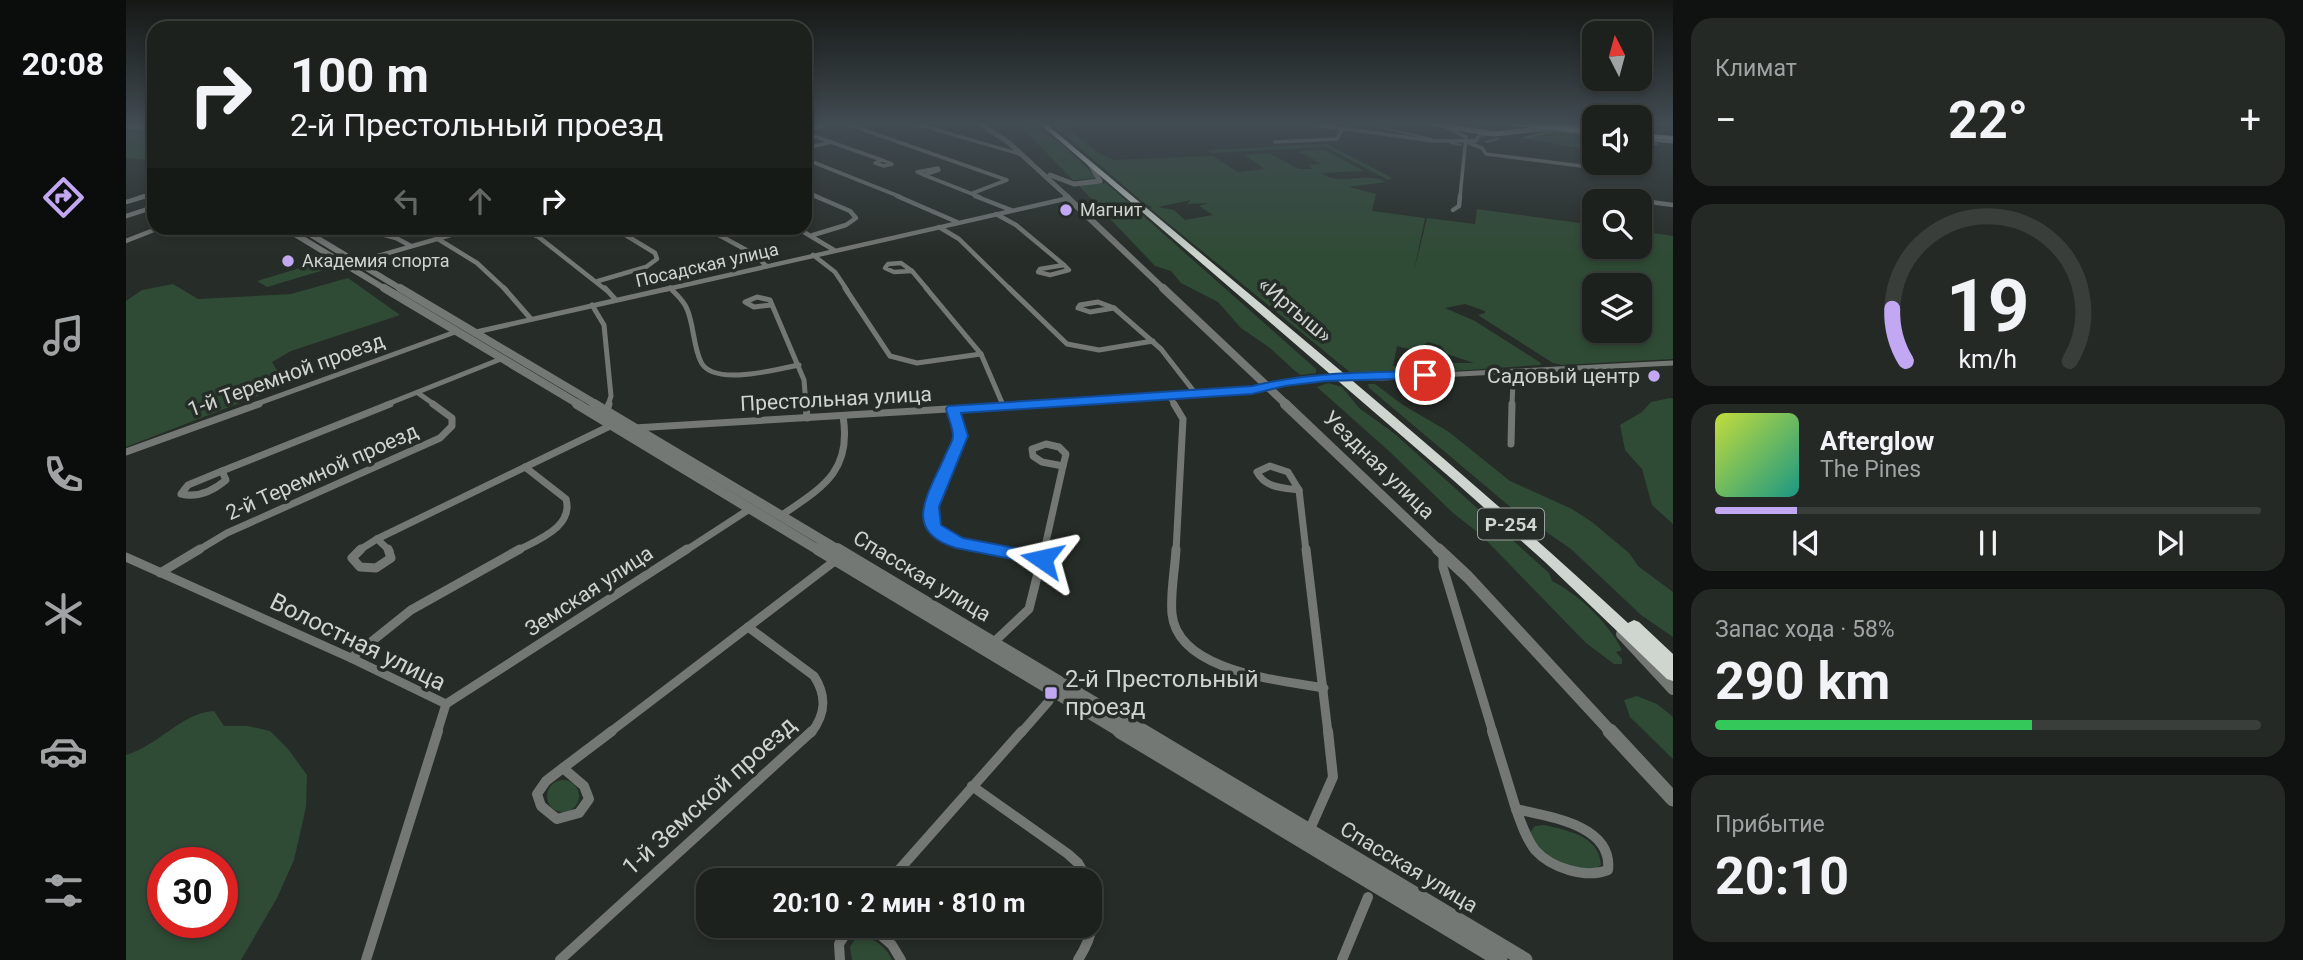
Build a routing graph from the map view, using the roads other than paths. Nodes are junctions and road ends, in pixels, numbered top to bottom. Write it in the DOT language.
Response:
graph roads {
  1 [pos="827,168"];
  2 [pos="928,168"];
  3 [pos="934,168"];
  4 [pos="974,168"];
  5 [pos="1037,168"];
  6 [pos="1038,168"];
  7 [pos="1093,168"];
  8 [pos="1095,168"];
  9 [pos="1097,168"];
  10 [pos="1463,168"];
  11 [pos="923,175"];
  12 [pos="973,193"];
  13 [pos="812,194"];
  14 [pos="147,195"];
  15 [pos="1069,198"];
  16 [pos="126,202"];
  17 [pos="1652,202"];
  18 [pos="1673,205"];
  19 [pos="147,209"];
  20 [pos="1012,210"];
  21 [pos="1453,210"];
  22 [pos="996,214"];
  23 [pos="126,216"];
  24 [pos="958,223"];
  25 [pos="939,227"];
  26 [pos="147,233"];
  27 [pos="300,235"];
  28 [pos="309,235"];
  29 [pos="385,235"];
  30 [pos="451,235"];
  31 [pos="625,235"];
  32 [pos="719,235"];
  33 [pos="813,235"];
  34 [pos="536,236"];
  35 [pos="438,239"];
  36 [pos="126,241"];
  37 [pos="411,246"];
  38 [pos="325,247"];
  39 [pos="834,250"];
  40 [pos="813,255"];
  41 [pos="358,262"];
  42 [pos="767,265"];
  43 [pos="1063,265"];
  44 [pos="912,271"];
  45 [pos="598,281"];
  46 [pos="670,288"];
  47 [pos="616,300"];
  48 [pos="592,305"];
  49 [pos="771,305"];
  50 [pos="1114,308"];
  51 [pos="531,319"];
  52 [pos="458,331"];
  53 [pos="476,332"];
  54 [pos="1153,341"];
  55 [pos="981,354"];
  56 [pos="501,359"];
  57 [pos="1673,363"];
  58 [pos="799,365"];
  59 [pos="1505,371"];
  60 [pos="1347,378"];
  61 [pos="1268,386"];
  62 [pos="418,393"];
  63 [pos="1196,394"];
  64 [pos="1169,396"];
  65 [pos="1003,406"];
  66 [pos="953,409"];
  67 [pos="607,411"];
  68 [pos="843,416"];
  69 [pos="807,418"];
  70 [pos="623,428"];
  71 [pos="1511,444"];
  72 [pos="126,452"];
  73 [pos="1063,466"];
  74 [pos="525,467"];
  75 [pos="222,471"];
  76 [pos="1299,490"];
  77 [pos="751,508"];
  78 [pos="782,515"];
  79 [pos="377,539"];
  80 [pos="1443,553"];
  81 [pos="126,557"];
  82 [pos="837,559"];
  83 [pos="1042,559"];
  84 [pos="160,573"];
  85 [pos="1600,606"];
  86 [pos="748,627"];
  87 [pos="994,642"];
  88 [pos="351,657"];
  89 [pos="1673,663"];
  90 [pos="1673,676"];
  91 [pos="1324,688"];
  92 [pos="1673,689"];
  93 [pos="1049,701"];
  94 [pos="446,704"];
  95 [pos="563,768"];
  96 [pos="972,786"];
  97 [pos="1673,799"];
  98 [pos="1516,809"];
  99 [pos="1310,829"];
  100 [pos="900,868"];
  101 [pos="1081,868"];
  102 [pos="1368,897"];
  103 [pos="843,938"];
  104 [pos="884,938"];
  105 [pos="1091,938"];
  106 [pos="366,960"];
  107 [pos="560,960"];
  108 [pos="840,960"];
  109 [pos="901,960"];
  110 [pos="1078,960"];
  111 [pos="1342,960"];
  112 [pos="1500,960"];
  113 [pos="1525,960"];
  1 -- 24 [label="street"];
  2 -- 11 [label="street"];
  3 -- 11 [label="street"];
  4 -- 12 [label="street"];
  5 -- 15 [label="street, Уездная улица"];
  6 -- 7 [label="street"];
  8 -- 60 [label="highway, «Иртыш» / Р-254"];
  9 -- 60 [label="highway, «Иртыш» / Р-254"];
  10 -- 21 [label="street"];
  11 -- 12 [label="street"];
  12 -- 20 [label="street"];
  13 -- 33 [label="street"];
  14 -- 16 [label="street"];
  15 -- 20 [label="street, Посадская улица"];
  15 -- 61 [label="street, Уездная улица"];
  17 -- 18 [label="street"];
  19 -- 23 [label="street"];
  20 -- 22 [label="street, Посадская улица"];
  22 -- 24 [label="street, Посадская улица"];
  22 -- 43 [label="street"];
  24 -- 25 [label="street, Посадская улица"];
  25 -- 39 [label="street, Посадская улица"];
  25 -- 54 [label="street"];
  26 -- 36 [label="street"];
  27 -- 38 [label="street, Спасская улица"];
  28 -- 38 [label="street, Спасская улица"];
  29 -- 37 [label="street"];
  30 -- 35 [label="street"];
  31 -- 45 [label="street"];
  32 -- 42 [label="street"];
  33 -- 39 [label="street"];
  34 -- 45 [label="street"];
  35 -- 37 [label="street"];
  35 -- 51 [label="street"];
  37 -- 41 [label="street"];
  38 -- 41 [label="street, Спасская улица"];
  38 -- 52 [label="street, Спасская улица"];
  39 -- 40 [label="street, Посадская улица"];
  40 -- 42 [label="street, Посадская улица"];
  40 -- 55 [label="street"];
  41 -- 53 [label="street, Спасская улица"];
  42 -- 46 [label="street, Посадская улица"];
  43 -- 43 [label="street"];
  44 -- 55 [label="street"];
  45 -- 47 [label="street"];
  46 -- 47 [label="street, Посадская улица"];
  46 -- 58 [label="street"];
  47 -- 48 [label="street, Посадская улица"];
  48 -- 51 [label="street, Посадская улица"];
  48 -- 67 [label="street"];
  49 -- 58 [label="street"];
  50 -- 50 [label="street"];
  50 -- 54 [label="street"];
  51 -- 53 [label="street, Посадская улица"];
  52 -- 56 [label="street, Спасская улица"];
  52 -- 72 [label="street, 1-й Теремной проезд"];
  53 -- 67 [label="street, Спасская улица"];
  54 -- 63 [label="street"];
  55 -- 65 [label="street"];
  56 -- 62 [label="street, 2-й Теремной проезд"];
  56 -- 70 [label="street, Спасская улица"];
  57 -- 59 [label="street, Престольная улица"];
  58 -- 69 [label="street"];
  59 -- 60 [label="street, Престольная улица"];
  59 -- 71 [label="street"];
  60 -- 61 [label="street, Престольная улица"];
  60 -- 85 [label="highway, «Иртыш» / Р-254"];
  60 -- 89 [label="highway, «Иртыш» / Р-254"];
  61 -- 63 [label="street, Престольная улица"];
  61 -- 80 [label="street, Уездная улица"];
  62 -- 75 [label="street, 2-й Теремной проезд"];
  62 -- 84 [label="street, 2-й Теремной проезд"];
  63 -- 64 [label="street, Престольная улица"];
  64 -- 65 [label="street, Престольная улица"];
  64 -- 91 [label="street"];
  65 -- 66 [label="street, Престольная улица"];
  66 -- 68 [label="street, Престольная улица"];
  66 -- 83 [label="street"];
  67 -- 70 [label="street, Спасская улица"];
  68 -- 69 [label="street, Престольная улица"];
  68 -- 78 [label="street"];
  69 -- 70 [label="street, Престольная улица"];
  70 -- 74 [label="street"];
  70 -- 77 [label="street, Спасская улица"];
  70 -- 78 [label="street, Спасская улица"];
  73 -- 83 [label="street"];
  74 -- 79 [label="street"];
  74 -- 88 [label="street"];
  75 -- 75 [label="street, 2-й Теремной проезд"];
  76 -- 91 [label="street"];
  77 -- 82 [label="street, Спасская улица"];
  77 -- 94 [label="street, Земская улица"];
  78 -- 87 [label="street, Спасская улица"];
  79 -- 79 [label="street"];
  80 -- 97 [label="street, Уездная улица"];
  80 -- 98 [label="street"];
  81 -- 84 [label="street, Волостная улица"];
  82 -- 86 [label="street"];
  82 -- 112 [label="street, Спасская улица"];
  83 -- 87 [label="street"];
  84 -- 88 [label="street, Волостная улица"];
  85 -- 90 [label="highway, «Иртыш» / Р-254"];
  85 -- 92 [label="street"];
  86 -- 95 [label="street"];
  86 -- 107 [label="street, 1-й Земской проезд"];
  87 -- 99 [label="street, Спасская улица"];
  88 -- 94 [label="street, Волостная улица"];
  91 -- 99 [label="street"];
  93 -- 96 [label="street"];
  94 -- 106 [label="street, Волостная улица"];
  95 -- 95 [label="street"];
  96 -- 100 [label="street"];
  96 -- 101 [label="street"];
  98 -- 98 [label="street"];
  99 -- 113 [label="street, Спасская улица"];
  102 -- 111 [label="street"];
  103 -- 108 [label="street"];
  104 -- 109 [label="street"];
  105 -- 110 [label="street"];
}
